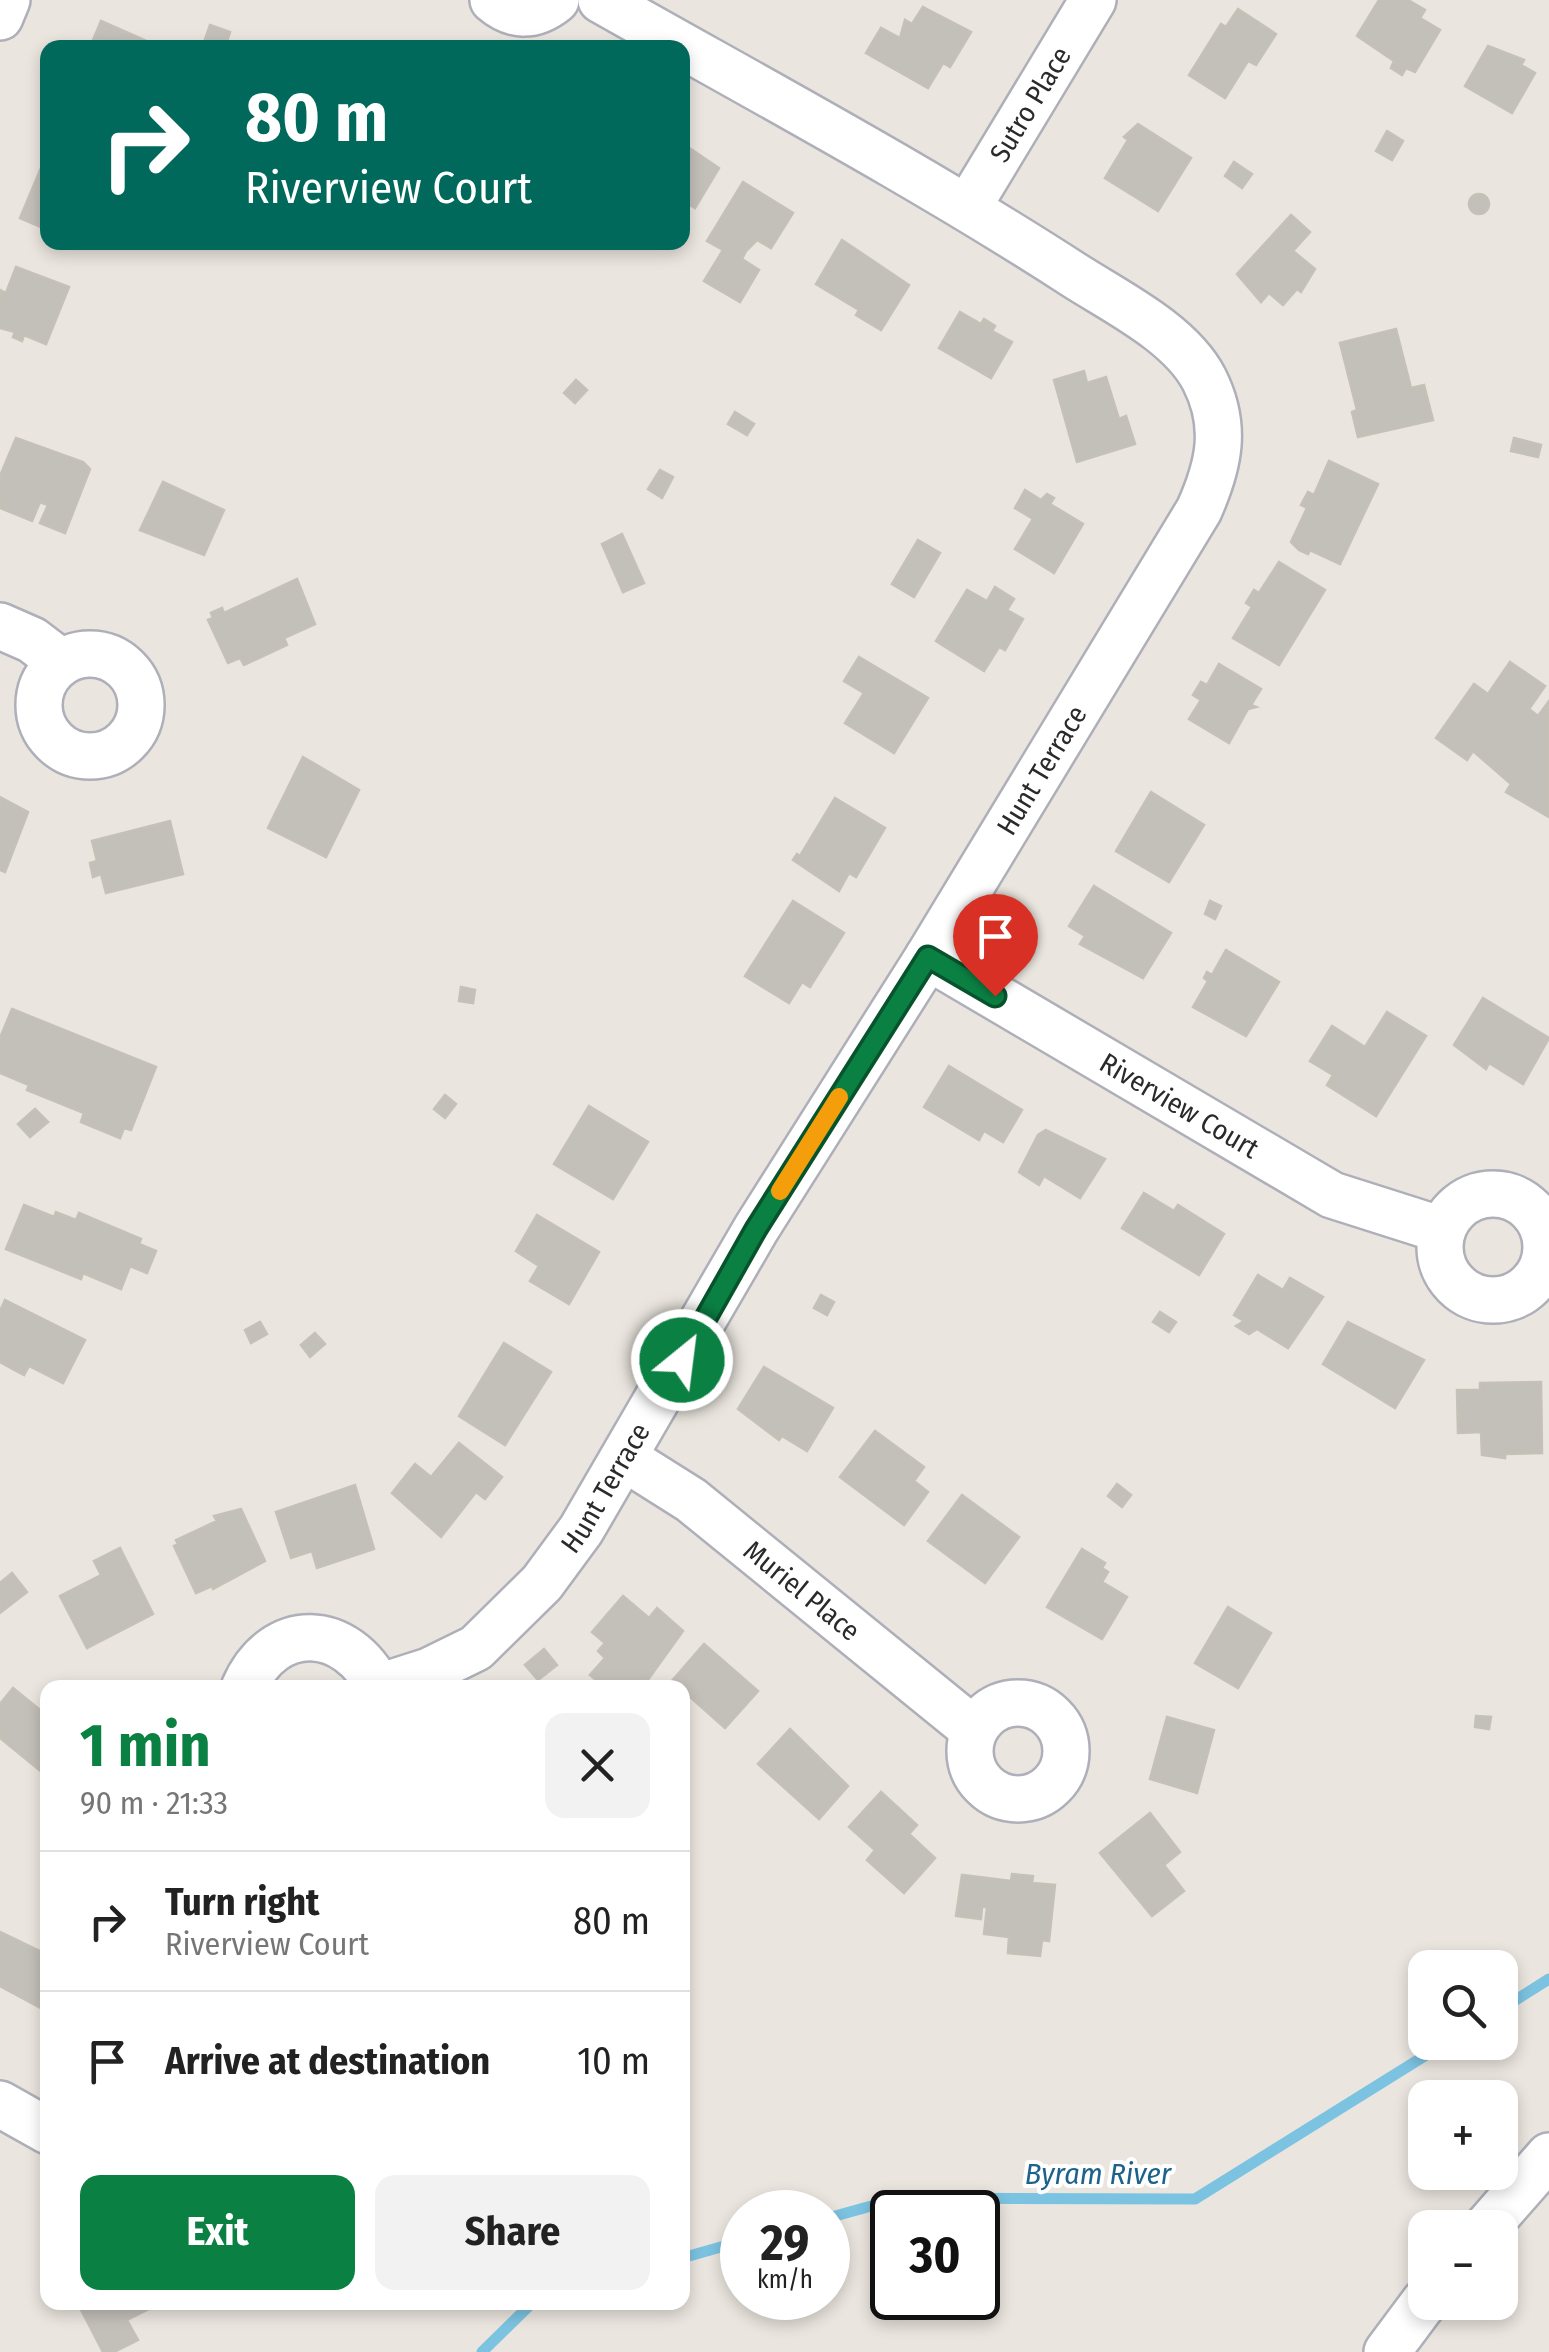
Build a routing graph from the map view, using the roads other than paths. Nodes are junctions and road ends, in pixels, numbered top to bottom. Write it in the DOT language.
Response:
graph roads {
  1 [pos="7,0"];
  2 [pos="493,0"];
  3 [pos="556,0"];
  4 [pos="601,0"];
  5 [pos="1093,0"];
  6 [pos="0,17"];
  7 [pos="672,40"];
  8 [pos="690,50"];
  9 [pos="968,207"];
  10 [pos="0,626"];
  11 [pos="61,662"];
  12 [pos="928,957"];
  13 [pos="1442,1230"];
  14 [pos="626,1459"];
  15 [pos="248,1680"];
  16 [pos="375,1680"];
  17 [pos="401,1680"];
  18 [pos="974,1730"];
  19 [pos="0,2104"];
  20 [pos="40,2126"];
  21 [pos="1549,2156"];
  22 [pos="1502,2210"];
  23 [pos="1411,2320"];
  24 [pos="1387,2352"];
  1 -- 6 [label="street"];
  2 -- 3 [label="street"];
  4 -- 7 [label="street, Hunt Terrace"];
  5 -- 9 [label="street, Sutro Place"];
  8 -- 9 [label="street, Hunt Terrace"];
  9 -- 12 [label="street, Hunt Terrace"];
  10 -- 11 [label="street"];
  12 -- 13 [label="street, Riverview Court"];
  12 -- 14 [label="street, Hunt Terrace"];
  14 -- 17 [label="street, Hunt Terrace"];
  14 -- 18 [label="street, Muriel Place"];
  15 -- 16 [label="street, Hunt Terrace"];
  19 -- 20 [label="street"];
  21 -- 22 [label="street"];
  23 -- 24 [label="street"];
}
